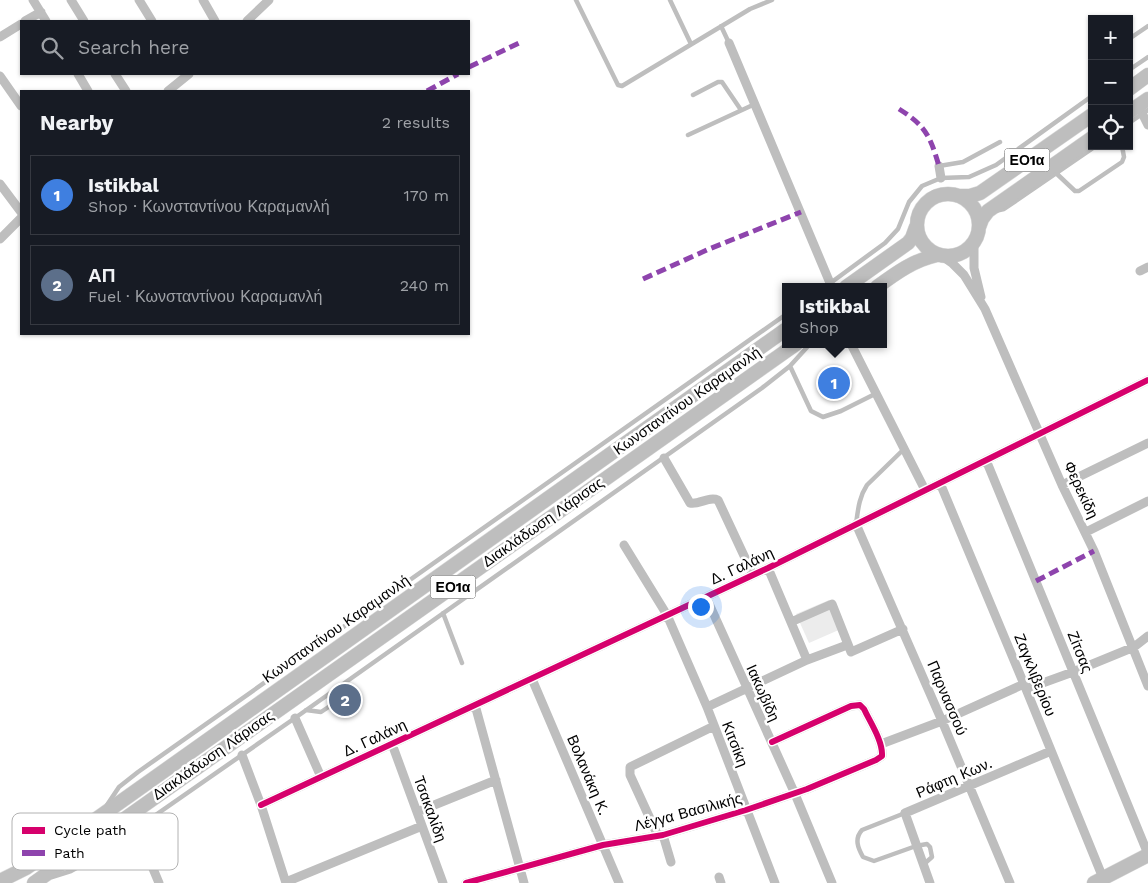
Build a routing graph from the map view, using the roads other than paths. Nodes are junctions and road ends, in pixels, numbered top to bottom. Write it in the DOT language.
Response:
graph roads {
  1 [pos="33,0"];
  2 [pos="71,0"];
  3 [pos="139,0"];
  4 [pos="203,0"];
  5 [pos="269,0"];
  6 [pos="576,0"];
  7 [pos="670,0"];
  8 [pos="772,0"];
  9 [pos="762,2"];
  10 [pos="41,12"];
  11 [pos="27,20"];
  12 [pos="45,20"];
  13 [pos="83,20"];
  14 [pos="151,20"];
  15 [pos="214,20"];
  16 [pos="248,20"];
  17 [pos="20,25"];
  18 [pos="721,26"];
  19 [pos="1148,26"];
  20 [pos="1133,36"];
  21 [pos="0,37"];
  22 [pos="729,43"];
  23 [pos="691,44"];
  24 [pos="1148,57"];
  25 [pos="1133,67"];
  26 [pos="79,75"];
  27 [pos="116,75"];
  28 [pos="185,75"];
  29 [pos="1148,75"];
  30 [pos="0,76"];
  31 [pos="1133,85"];
  32 [pos="87,90"];
  33 [pos="125,90"];
  34 [pos="169,90"];
  35 [pos="693,95"];
  36 [pos="1088,99"];
  37 [pos="1148,99"];
  38 [pos="756,104"];
  39 [pos="20,105"];
  40 [pos="741,110"];
  41 [pos="1140,112"];
  42 [pos="1088,118"];
  43 [pos="1148,126"];
  44 [pos="688,135"];
  45 [pos="1088,141"];
  46 [pos="1000,142"];
  47 [pos="1090,150"];
  48 [pos="1123,150"];
  49 [pos="939,166"];
  50 [pos="1057,174"];
  51 [pos="941,178"];
  52 [pos="0,184"];
  53 [pos="959,196"];
  54 [pos="20,211"];
  55 [pos="988,211"];
  56 [pos="20,219"];
  57 [pos="916,227"];
  58 [pos="979,227"];
  59 [pos="0,239"];
  60 [pos="974,242"];
  61 [pos="940,256"];
  62 [pos="827,283"];
  63 [pos="831,283"];
  64 [pos="852,283"];
  65 [pos="883,283"];
  66 [pos="985,309"];
  67 [pos="782,317"];
  68 [pos="782,332"];
  69 [pos="790,348"];
  70 [pos="806,348"];
  71 [pos="853,348"];
  72 [pos="790,366"];
  73 [pos="1148,380"];
  74 [pos="875,394"];
  75 [pos="1040,434"];
  76 [pos="1148,443"];
  77 [pos="904,449"];
  78 [pos="664,458"];
  79 [pos="986,460"];
  80 [pos="940,483"];
  81 [pos="1062,485"];
  82 [pos="925,490"];
  83 [pos="1148,501"];
  84 [pos="856,524"];
  85 [pos="1086,532"];
  86 [pos="624,545"];
  87 [pos="768,568"];
  88 [pos="753,575"];
  89 [pos="706,597"];
  90 [pos="444,612"];
  91 [pos="667,615"];
  92 [pos="791,622"];
  93 [pos="903,629"];
  94 [pos="1148,636"];
  95 [pos="847,645"];
  96 [pos="1134,647"];
  97 [pos="807,660"];
  98 [pos="462,663"];
  99 [pos="1074,672"];
  100 [pos="532,679"];
  101 [pos="347,681"];
  102 [pos="1025,686"];
  103 [pos="1148,686"];
  104 [pos="747,689"];
  105 [pos="476,705"];
  106 [pos="707,707"];
  107 [pos="306,710"];
  108 [pos="295,718"];
  109 [pos="942,721"];
  110 [pos="714,726"];
  111 [pos="772,742"];
  112 [pos="392,744"];
  113 [pos="881,744"];
  114 [pos="1051,751"];
  115 [pos="242,755"];
  116 [pos="321,777"];
  117 [pos="496,780"];
  118 [pos="970,786"];
  119 [pos="795,794"];
  120 [pos="261,806"];
  121 [pos="746,810"];
  122 [pos="417,812"];
  123 [pos="103,813"];
  124 [pos="105,813"];
  125 [pos="132,813"];
  126 [pos="158,813"];
  127 [pos="905,814"];
  128 [pos="422,826"];
  129 [pos="661,835"];
  130 [pos="603,845"];
  131 [pos="916,846"];
  132 [pos="1148,854"];
  133 [pos="671,862"];
  134 [pos="520,868"];
  135 [pos="22,870"];
  136 [pos="52,870"];
  137 [pos="72,870"];
  138 [pos="154,870"];
  139 [pos="0,881"];
  140 [pos="36,881"];
  141 [pos="1099,881"];
  142 [pos="159,883"];
  143 [pos="286,883"];
  144 [pos="443,883"];
  145 [pos="466,883"];
  146 [pos="524,883"];
  147 [pos="619,883"];
  148 [pos="775,883"];
  149 [pos="832,883"];
  150 [pos="930,883"];
  151 [pos="1010,883"];
  1 -- 10 [label="street"];
  2 -- 13 [label="street"];
  3 -- 14 [label="street"];
  4 -- 15 [label="street"];
  5 -- 16 [label="street"];
  6 -- 23 [label="lane"];
  7 -- 23 [label="lane"];
  8 -- 9 [label="lane"];
  9 -- 18 [label="lane"];
  10 -- 11 [label="street"];
  10 -- 12 [label="street"];
  17 -- 21 [label="street"];
  18 -- 22 [label="lane"];
  18 -- 23 [label="lane"];
  19 -- 20 [label="lane"];
  22 -- 38 [label="street"];
  24 -- 25 [label="lane"];
  26 -- 32 [label="street"];
  27 -- 33 [label="street"];
  28 -- 34 [label="street"];
  29 -- 31 [label="main road"];
  30 -- 39 [label="street"];
  35 -- 40 [label="lane"];
  36 -- 51 [label="lane"];
  37 -- 41 [label="main road"];
  38 -- 40 [label="lane"];
  38 -- 62 [label="street"];
  40 -- 44 [label="lane"];
  41 -- 43 [label="street"];
  42 -- 53 [label="main road, ΕΟ1α"];
  45 -- 55 [label="main road, ΕΟ1α"];
  46 -- 49 [label="lane"];
  47 -- 50 [label="lane"];
  48 -- 50 [label="lane"];
  49 -- 51 [label="street"];
  50 -- 55 [label="lane"];
  51 -- 63 [label="lane"];
  52 -- 54 [label="street"];
  53 -- 57 [label="main road, ΕΟ1α"];
  53 -- 58 [label="main road"];
  55 -- 58 [label="main road, ΕΟ1α"];
  56 -- 59 [label="street"];
  57 -- 61 [label="main road"];
  57 -- 64 [label="main road, ΕΟ1α"];
  58 -- 60 [label="main road, ΕΟ1α"];
  60 -- 61 [label="main road"];
  60 -- 66 [label="street, Φερεκίδη"];
  61 -- 65 [label="main road"];
  61 -- 66 [label="street, Φερεκίδη"];
  66 -- 75 [label="street, Φερεκίδη"];
  67 -- 123 [label="lane, Διακλάδωση Λάρισας"];
  68 -- 124 [label="main road, Κωνσταντίνου Καραμανλή / ΕΟ1α"];
  69 -- 125 [label="main road, Κωνσταντίνου Καραμανλή / ΕΟ1α"];
  70 -- 72 [label="lane, Διακλάδωση Λάρισας"];
  71 -- 74 [label="street"];
  72 -- 74 [label="lane"];
  72 -- 78 [label="lane, Διακλάδωση Λάρισας"];
  73 -- 75 [label="street, Δ. Γαλάνη"];
  74 -- 77 [label="street"];
  75 -- 79 [label="street, Δ. Γαλάνη"];
  75 -- 81 [label="street, Φερεκίδη"];
  76 -- 81 [label="street"];
  77 -- 82 [label="street"];
  77 -- 84 [label="lane"];
  78 -- 88 [label="street"];
  78 -- 90 [label="lane, Διακλάδωση Λάρισας"];
  79 -- 80 [label="street, Δ. Γαλάνη"];
  79 -- 99 [label="street, Ζίτσας"];
  80 -- 82 [label="street, Δ. Γαλάνη"];
  80 -- 102 [label="street, Ζαγκλιβερίου"];
  81 -- 85 [label="street, Φερεκίδη"];
  82 -- 84 [label="street, Δ. Γαλάνη"];
  83 -- 85 [label="street"];
  84 -- 87 [label="street, Δ. Γαλάνη"];
  84 -- 93 [label="street, Παρνασσού"];
  85 -- 96 [label="street, Φερεκίδη"];
  86 -- 91 [label="street, Κιτσίκη"];
  87 -- 88 [label="street, Δ. Γαλάνη"];
  87 -- 92 [label="street"];
  88 -- 89 [label="street, Δ. Γαλάνη"];
  89 -- 91 [label="street, Δ. Γαλάνη"];
  89 -- 104 [label="street, Ιακωβίδη"];
  90 -- 98 [label="lane"];
  90 -- 101 [label="lane, Διακλάδωση Λάρισας"];
  91 -- 100 [label="street, Δ. Γαλάνη"];
  91 -- 106 [label="street, Κιτσίκη"];
  92 -- 95 [label="street"];
  92 -- 97 [label="street"];
  93 -- 95 [label="street"];
  93 -- 109 [label="street, Παρνασσού"];
  94 -- 96 [label="street"];
  95 -- 97 [label="street"];
  96 -- 99 [label="street"];
  96 -- 103 [label="street, Φερεκίδη"];
  97 -- 104 [label="street"];
  99 -- 102 [label="street"];
  99 -- 132 [label="street, Ζίτσας"];
  100 -- 105 [label="street, Δ. Γαλάνη"];
  100 -- 130 [label="street, Βολανάκη Κ."];
  101 -- 107 [label="lane, Διακλάδωση Λάρισας"];
  101 -- 107 [label="lane"];
  102 -- 109 [label="street"];
  102 -- 114 [label="street, Ζαγκλιβερίου"];
  104 -- 106 [label="street"];
  104 -- 111 [label="street, Ιακωβίδη"];
  105 -- 112 [label="street, Δ. Γαλάνη"];
  105 -- 117 [label="street"];
  106 -- 110 [label="street, Κιτσίκη"];
  107 -- 108 [label="lane, Διακλάδωση Λάρισας"];
  108 -- 115 [label="lane, Διακλάδωση Λάρισας"];
  108 -- 116 [label="street"];
  109 -- 113 [label="street"];
  109 -- 118 [label="street, Παρνασσού"];
  110 -- 121 [label="street, Κιτσίκη"];
  110 -- 129 [label="street"];
  111 -- 113 [label="street"];
  111 -- 119 [label="street, Ιακωβίδη"];
  112 -- 116 [label="street, Δ. Γαλάνη"];
  112 -- 122 [label="street, Τσακαλίδη"];
  113 -- 119 [label="street, Λέγγα Βασιλικής"];
  114 -- 118 [label="street, Ράφτη Κων."];
  114 -- 141 [label="street, Ζαγκλιβερίου"];
  115 -- 120 [label="street"];
  115 -- 126 [label="lane, Διακλάδωση Λάρισας"];
  116 -- 120 [label="street, Δ. Γαλάνη"];
  117 -- 122 [label="street"];
  117 -- 134 [label="street"];
  118 -- 127 [label="street, Ράφτη Κων."];
  118 -- 151 [label="street, Παρνασσού"];
  119 -- 121 [label="street, Λέγγα Βασιλικής"];
  119 -- 149 [label="street, Ιακωβίδη"];
  120 -- 143 [label="street"];
  121 -- 129 [label="street, Λέγγα Βασιλικής"];
  121 -- 148 [label="street, Κιτσίκη"];
  122 -- 128 [label="street, Τσακαλίδη"];
  127 -- 131 [label="street"];
  127 -- 131 [label="lane, Ράφτη Κων."];
  128 -- 143 [label="street"];
  128 -- 144 [label="street, Τσακαλίδη"];
  129 -- 130 [label="street, Λέγγα Βασιλικής"];
  129 -- 133 [label="street"];
  130 -- 134 [label="street, Λέγγα Βασιλικής"];
  130 -- 147 [label="street, Βολανάκη Κ."];
  131 -- 150 [label="street"];
  132 -- 141 [label="main road"];
  134 -- 145 [label="street, Λέγγα Βασιλικής"];
  134 -- 146 [label="street"];
  135 -- 139 [label="main road, Διακλάδωση Λάρισας / ΕΟ1α"];
  136 -- 140 [label="main road, Κωνσταντίνου Καραμανλή / ΕΟ1α"];
  137 -- 140 [label="lane, Διακλάδωση Λάρισας"];
  138 -- 142 [label="street"];
}
